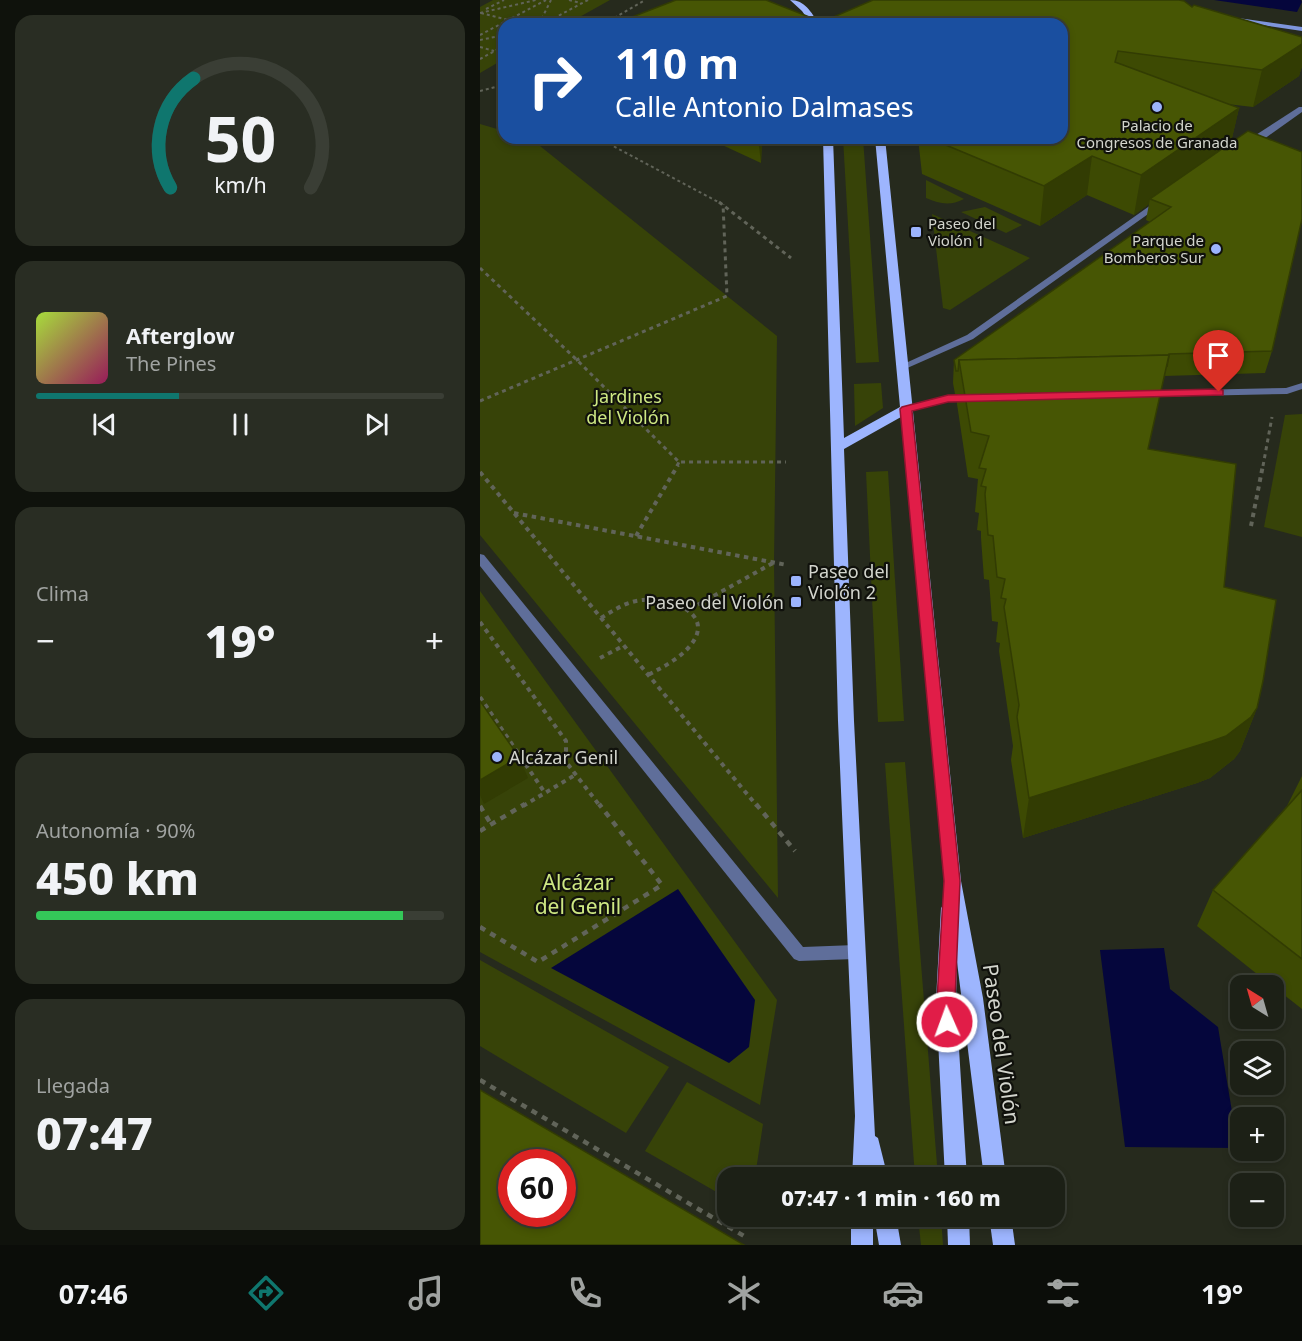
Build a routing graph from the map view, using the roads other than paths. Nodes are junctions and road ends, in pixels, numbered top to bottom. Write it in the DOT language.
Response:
graph roads {
  1 [pos="794,0"];
  2 [pos="811,18"];
  3 [pos="1226,19"];
  4 [pos="1302,29"];
  5 [pos="1302,109"];
  6 [pos="828,144"];
  7 [pos="880,144"];
  8 [pos="1244,144"];
  9 [pos="1170,196"];
  10 [pos="902,367"];
  11 [pos="1302,386"];
  12 [pos="1135,394"];
  13 [pos="983,398"];
  14 [pos="906,409"];
  15 [pos="838,447"];
  16 [pos="480,558"];
  17 [pos="952,881"];
  18 [pos="855,952"];
  19 [pos="865,1116"];
  20 [pos="863,1167"];
  21 [pos="875,1167"];
  22 [pos="955,1167"];
  23 [pos="994,1167"];
  24 [pos="862,1227"];
  25 [pos="887,1227"];
  26 [pos="958,1227"];
  27 [pos="1002,1227"];
  28 [pos="862,1245"];
  29 [pos="890,1245"];
  30 [pos="959,1245"];
  31 [pos="1004,1245"];
  1 -- 2 [label="main road"];
  3 -- 4 [label="main road"];
  5 -- 8 [label="street"];
  6 -- 15 [label="main road"];
  7 -- 10 [label="main road, Paseo del Violón"];
  9 -- 10 [label="street"];
  10 -- 14 [label="main road, Paseo del Violón"];
  11 -- 12 [label="street"];
  13 -- 14 [label="street"];
  14 -- 15 [label="main road"];
  14 -- 17 [label="main road, Paseo del Violón"];
  15 -- 18 [label="main road"];
  16 -- 18 [label="street"];
  17 -- 22 [label="main road, Paseo del Violón"];
  17 -- 23 [label="main road, Paseo del Violón"];
  18 -- 19 [label="main road"];
  19 -- 20 [label="main road"];
  19 -- 21 [label="main road"];
  24 -- 28 [label="main road"];
  25 -- 29 [label="main road"];
  26 -- 30 [label="main road"];
  27 -- 31 [label="main road"];
}
